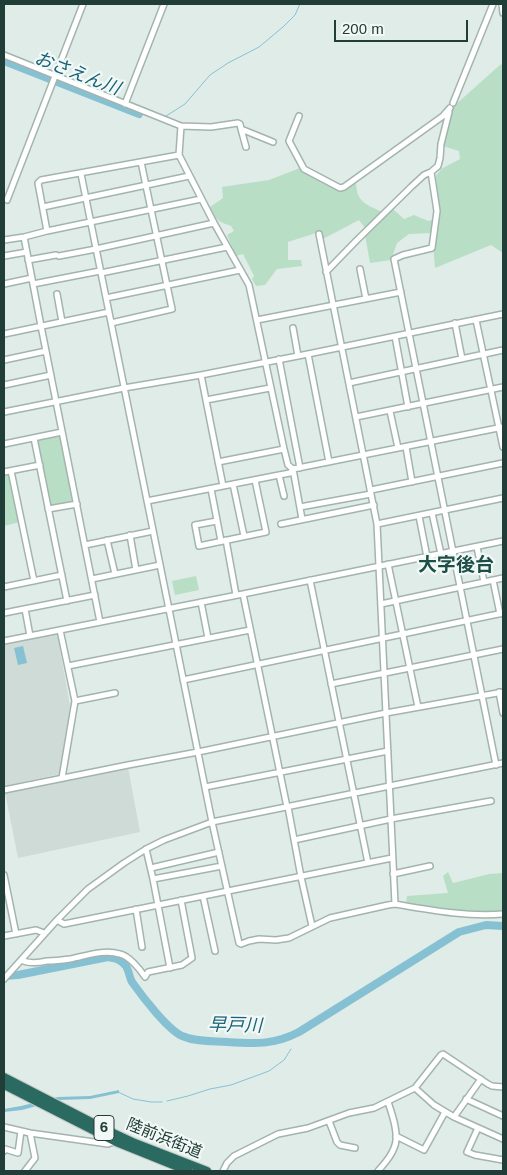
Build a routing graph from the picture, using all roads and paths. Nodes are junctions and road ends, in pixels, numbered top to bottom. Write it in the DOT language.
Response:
graph roads {
  1 [pos="83,4"];
  2 [pos="164,4"];
  3 [pos="493,4"];
  4 [pos="502,4"];
  5 [pos="503,13"];
  6 [pos="4,55"];
  7 [pos="54,76"];
  8 [pos="453,103"];
  9 [pos="125,104"];
  10 [pos="300,116"];
  11 [pos="181,126"];
  12 [pos="242,129"];
  13 [pos="273,142"];
  14 [pos="246,147"];
  15 [pos="179,154"];
  16 [pos="141,162"];
  17 [pos="431,172"];
  18 [pos="81,174"];
  19 [pos="189,176"];
  20 [pos="146,185"];
  21 [pos="86,198"];
  22 [pos="201,199"];
  23 [pos="7,200"];
  24 [pos="43,207"];
  25 [pos="151,209"];
  26 [pos="90,222"];
  27 [pos="214,224"];
  28 [pos="47,231"];
  29 [pos="319,234"];
  30 [pos="156,236"];
  31 [pos="24,237"];
  32 [pos="4,240"];
  33 [pos="227,247"];
  34 [pos="96,249"];
  35 [pos="27,252"];
  36 [pos="4,256"];
  37 [pos="28,260"];
  38 [pos="162,260"];
  39 [pos="240,270"];
  40 [pos="360,270"];
  41 [pos="100,272"];
  42 [pos="326,272"];
  43 [pos="32,278"];
  44 [pos="4,284"];
  45 [pos="33,284"];
  46 [pos="167,286"];
  47 [pos="401,292"];
  48 [pos="57,294"];
  49 [pos="106,298"];
  50 [pos="366,299"];
  51 [pos="333,305"];
  52 [pos="109,312"];
  53 [pos="503,314"];
  54 [pos="257,320"];
  55 [pos="476,320"];
  56 [pos="62,322"];
  57 [pos="111,323"];
  58 [pos="454,324"];
  59 [pos="41,326"];
  60 [pos="293,328"];
  61 [pos="409,333"];
  62 [pos="4,334"];
  63 [pos="395,336"];
  64 [pos="342,347"];
  65 [pos="503,350"];
  66 [pos="46,351"];
  67 [pos="308,354"];
  68 [pos="483,354"];
  69 [pos="298,356"];
  70 [pos="279,359"];
  71 [pos="462,359"];
  72 [pos="4,360"];
  73 [pos="266,362"];
  74 [pos="416,368"];
  75 [pos="401,372"];
  76 [pos="50,375"];
  77 [pos="200,375"];
  78 [pos="349,382"];
  79 [pos="4,385"];
  80 [pos="503,387"];
  81 [pos="124,388"];
  82 [pos="270,388"];
  83 [pos="492,390"];
  84 [pos="206,400"];
  85 [pos="56,402"];
  86 [pos="423,404"];
  87 [pos="408,407"];
  88 [pos="390,410"];
  89 [pos="4,412"];
  90 [pos="356,418"];
  91 [pos="501,428"];
  92 [pos="62,432"];
  93 [pos="34,438"];
  94 [pos="431,442"];
  95 [pos="4,444"];
  96 [pos="406,447"];
  97 [pos="503,447"];
  98 [pos="398,448"];
  99 [pos="284,449"];
  100 [pos="364,455"];
  101 [pos="218,462"];
  102 [pos="330,462"];
  103 [pos="503,463"];
  104 [pos="40,465"];
  105 [pos="300,468"];
  106 [pos="293,469"];
  107 [pos="11,471"];
  108 [pos="4,472"];
  109 [pos="279,475"];
  110 [pos="438,476"];
  111 [pos="255,480"];
  112 [pos="412,482"];
  113 [pos="233,484"];
  114 [pos="223,486"];
  115 [pos="211,489"];
  116 [pos="371,492"];
  117 [pos="284,496"];
  118 [pos="503,498"];
  119 [pos="147,502"];
  120 [pos="76,504"];
  121 [pos="374,505"];
  122 [pos="300,508"];
  123 [pos="48,510"];
  124 [pos="445,510"];
  125 [pos="432,513"];
  126 [pos="419,516"];
  127 [pos="302,519"];
  128 [pos="217,521"];
  129 [pos="281,524"];
  130 [pos="378,524"];
  131 [pos="153,531"];
  132 [pos="130,535"];
  133 [pos="244,536"];
  134 [pos="107,540"];
  135 [pos="224,541"];
  136 [pos="503,541"];
  137 [pos="85,545"];
  138 [pos="477,546"];
  139 [pos="453,551"];
  140 [pos="441,554"];
  141 [pos="427,557"];
  142 [pos="388,564"];
  143 [pos="160,565"];
  144 [pos="379,566"];
  145 [pos="136,570"];
  146 [pos="115,574"];
  147 [pos="62,575"];
  148 [pos="503,578"];
  149 [pos="92,579"];
  150 [pos="310,580"];
  151 [pos="493,580"];
  152 [pos="34,581"];
  153 [pos="484,582"];
  154 [pos="4,585"];
  155 [pos="460,586"];
  156 [pos="243,594"];
  157 [pos="95,595"];
  158 [pos="236,595"];
  159 [pos="67,601"];
  160 [pos="396,601"];
  161 [pos="201,602"];
  162 [pos="381,604"];
  163 [pos="169,608"];
  164 [pos="25,609"];
  165 [pos="4,613"];
  166 [pos="502,614"];
  167 [pos="467,621"];
  168 [pos="100,622"];
  169 [pos="60,630"];
  170 [pos="250,630"];
  171 [pos="403,634"];
  172 [pos="30,636"];
  173 [pos="208,638"];
  174 [pos="383,638"];
  175 [pos="4,641"];
  176 [pos="176,645"];
  177 [pos="503,649"];
  178 [pos="324,650"];
  179 [pos="474,655"];
  180 [pos="257,664"];
  181 [pos="68,666"];
  182 [pos="410,668"];
  183 [pos="384,673"];
  184 [pos="183,680"];
  185 [pos="331,684"];
  186 [pos="501,692"];
  187 [pos="115,693"];
  188 [pos="482,695"];
  189 [pos="75,701"];
  190 [pos="418,707"];
  191 [pos="386,713"];
  192 [pos="503,713"];
  193 [pos="339,723"];
  194 [pos="272,736"];
  195 [pos="388,751"];
  196 [pos="198,752"];
  197 [pos="347,759"];
  198 [pos="503,763"];
  199 [pos="496,765"];
  200 [pos="279,772"];
  201 [pos="62,778"];
  202 [pos="389,786"];
  203 [pos="205,787"];
  204 [pos="4,790"];
  205 [pos="354,794"];
  206 [pos="491,801"];
  207 [pos="287,807"];
  208 [pos="391,819"];
  209 [pos="212,822"];
  210 [pos="360,826"];
  211 [pos="294,840"];
  212 [pos="146,849"];
  213 [pos="219,852"];
  214 [pos="392,858"];
  215 [pos="368,863"];
  216 [pos="222,866"];
  217 [pos="430,866"];
  218 [pos="151,868"];
  219 [pos="393,874"];
  220 [pos="4,875"];
  221 [pos="301,877"];
  222 [pos="153,879"];
  223 [pos="5,886"];
  224 [pos="227,892"];
  225 [pos="203,896"];
  226 [pos="181,900"];
  227 [pos="395,904"];
  228 [pos="158,905"];
  229 [pos="136,910"];
  230 [pos="11,911"];
  231 [pos="4,912"];
  232 [pos="503,914"];
  233 [pos="57,920"];
  234 [pos="312,926"];
  235 [pos="44,933"];
  236 [pos="16,934"];
  237 [pos="4,936"];
  238 [pos="142,947"];
  239 [pos="215,951"];
  240 [pos="19,962"];
  241 [pos="170,968"];
  242 [pos="4,979"];
  243 [pos="4,1077"];
  244 [pos="481,1079"];
  245 [pos="4,1085"];
  246 [pos="503,1087"];
  247 [pos="415,1088"];
  248 [pos="466,1099"];
  249 [pos="388,1102"];
  250 [pos="445,1112"];
  251 [pos="503,1116"];
  252 [pos="454,1117"];
  253 [pos="329,1121"];
  254 [pos="4,1127"];
  255 [pos="478,1128"];
  256 [pos="21,1131"];
  257 [pos="30,1133"];
  258 [pos="396,1136"];
  259 [pos="117,1139"];
  260 [pos="503,1139"];
  261 [pos="355,1148"];
  262 [pos="4,1151"];
  263 [pos="503,1160"];
  264 [pos="25,1171"];
  265 [pos="188,1171"];
  266 [pos="207,1171"];
  267 [pos="223,1171"];
  268 [pos="378,1171"];
  1 -- 7 [label="street"];
  2 -- 9 [label="street"];
  3 -- 8 [label="street"];
  4 -- 5 [label="street"];
  6 -- 7 [label="street"];
  7 -- 9 [label="street"];
  7 -- 23 [label="street"];
  9 -- 11 [label="street"];
  10 -- 17 [label="street"];
  11 -- 12 [label="street"];
  11 -- 15 [label="street"];
  12 -- 13 [label="street"];
  12 -- 14 [label="street"];
  15 -- 16 [label="street"];
  15 -- 19 [label="street"];
  16 -- 18 [label="street"];
  16 -- 20 [label="street"];
  17 -- 42 [label="street"];
  17 -- 47 [label="street"];
  18 -- 21 [label="street"];
  18 -- 24 [label="street"];
  19 -- 20 [label="street"];
  19 -- 22 [label="street"];
  20 -- 21 [label="street"];
  20 -- 25 [label="street"];
  21 -- 24 [label="street"];
  21 -- 26 [label="street"];
  22 -- 25 [label="street"];
  22 -- 27 [label="street"];
  24 -- 28 [label="street"];
  25 -- 26 [label="street"];
  25 -- 30 [label="street"];
  26 -- 28 [label="street"];
  26 -- 34 [label="street"];
  27 -- 30 [label="street"];
  27 -- 33 [label="street"];
  28 -- 31 [label="street"];
  29 -- 42 [label="street"];
  30 -- 34 [label="street"];
  30 -- 38 [label="street"];
  31 -- 32 [label="street"];
  31 -- 35 [label="street"];
  33 -- 38 [label="street"];
  33 -- 39 [label="street"];
  34 -- 37 [label="street"];
  34 -- 41 [label="street"];
  35 -- 36 [label="street"];
  35 -- 37 [label="street"];
  37 -- 43 [label="street"];
  38 -- 41 [label="street"];
  38 -- 46 [label="street"];
  39 -- 46 [label="street"];
  39 -- 54 [label="street"];
  40 -- 50 [label="street"];
  41 -- 45 [label="street"];
  41 -- 49 [label="street"];
  42 -- 51 [label="street"];
  43 -- 44 [label="street"];
  43 -- 45 [label="street"];
  45 -- 59 [label="street"];
  46 -- 49 [label="street"];
  46 -- 57 [label="street"];
  47 -- 50 [label="street"];
  47 -- 61 [label="street"];
  48 -- 56 [label="street"];
  49 -- 52 [label="street"];
  50 -- 51 [label="street"];
  51 -- 54 [label="street"];
  51 -- 64 [label="street"];
  52 -- 56 [label="street"];
  52 -- 57 [label="street"];
  53 -- 55 [label="street"];
  54 -- 73 [label="street"];
  55 -- 58 [label="street"];
  55 -- 68 [label="street"];
  56 -- 59 [label="street"];
  57 -- 81 [label="street"];
  58 -- 61 [label="street"];
  58 -- 71 [label="street"];
  59 -- 62 [label="street"];
  59 -- 66 [label="street"];
  60 -- 69 [label="street"];
  61 -- 63 [label="street"];
  61 -- 74 [label="street"];
  63 -- 64 [label="street"];
  63 -- 75 [label="street"];
  64 -- 67 [label="street"];
  64 -- 78 [label="street"];
  65 -- 68 [label="street"];
  66 -- 72 [label="street"];
  66 -- 76 [label="street"];
  67 -- 69 [label="street"];
  67 -- 102 [label="street"];
  68 -- 71 [label="street"];
  68 -- 83 [label="street"];
  69 -- 70 [label="street"];
  70 -- 73 [label="street"];
  70 -- 105 [label="street"];
  71 -- 74 [label="street"];
  73 -- 77 [label="street"];
  73 -- 82 [label="street"];
  74 -- 75 [label="street"];
  74 -- 86 [label="street"];
  75 -- 78 [label="street"];
  75 -- 87 [label="street"];
  76 -- 79 [label="street"];
  76 -- 85 [label="street"];
  77 -- 81 [label="street"];
  77 -- 84 [label="street"];
  78 -- 90 [label="street"];
  80 -- 83 [label="street"];
  81 -- 85 [label="street"];
  81 -- 119 [label="street"];
  82 -- 84 [label="street"];
  82 -- 99 [label="street"];
  83 -- 86 [label="street"];
  83 -- 91 [label="street"];
  84 -- 101 [label="street"];
  85 -- 89 [label="street"];
  85 -- 92 [label="street"];
  86 -- 87 [label="street"];
  86 -- 94 [label="street"];
  87 -- 88 [label="street"];
  88 -- 90 [label="street"];
  88 -- 98 [label="street"];
  90 -- 100 [label="street"];
  91 -- 94 [label="street"];
  91 -- 97 [label="street"];
  92 -- 93 [label="street"];
  92 -- 120 [label="street"];
  93 -- 95 [label="street"];
  93 -- 104 [label="street"];
  94 -- 96 [label="street"];
  94 -- 110 [label="street"];
  96 -- 98 [label="street"];
  96 -- 112 [label="street"];
  98 -- 100 [label="street"];
  99 -- 101 [label="street"];
  99 -- 106 [label="street"];
  100 -- 102 [label="street"];
  100 -- 116 [label="street"];
  101 -- 114 [label="street"];
  102 -- 105 [label="street"];
  103 -- 110 [label="street"];
  104 -- 107 [label="street"];
  104 -- 123 [label="street"];
  105 -- 106 [label="street"];
  106 -- 109 [label="street"];
  106 -- 122 [label="street"];
  107 -- 108 [label="street"];
  107 -- 152 [label="street"];
  109 -- 111 [label="street"];
  109 -- 117 [label="street"];
  110 -- 112 [label="street"];
  110 -- 124 [label="street"];
  111 -- 113 [label="street"];
  111 -- 133 [label="street"];
  112 -- 116 [label="street"];
  113 -- 114 [label="street"];
  113 -- 133 [label="street"];
  114 -- 115 [label="street"];
  115 -- 119 [label="street"];
  115 -- 128 [label="street"];
  116 -- 121 [label="street"];
  116 -- 122 [label="street"];
  118 -- 124 [label="street"];
  119 -- 131 [label="street"];
  120 -- 123 [label="street"];
  120 -- 137 [label="street"];
  121 -- 127 [label="street"];
  121 -- 130 [label="street"];
  122 -- 127 [label="street"];
  123 -- 147 [label="street"];
  124 -- 125 [label="street"];
  124 -- 139 [label="street"];
  125 -- 126 [label="street"];
  125 -- 140 [label="street"];
  126 -- 130 [label="street"];
  126 -- 141 [label="street"];
  127 -- 129 [label="street"];
  128 -- 135 [label="street"];
  128 -- 135 [label="street"];
  130 -- 144 [label="street"];
  131 -- 132 [label="street"];
  131 -- 143 [label="street"];
  132 -- 134 [label="street"];
  132 -- 145 [label="street"];
  133 -- 135 [label="street"];
  134 -- 137 [label="street"];
  134 -- 146 [label="street"];
  135 -- 158 [label="street"];
  136 -- 138 [label="street"];
  137 -- 149 [label="street"];
  138 -- 139 [label="street"];
  138 -- 153 [label="street"];
  139 -- 140 [label="street"];
  139 -- 155 [label="street"];
  140 -- 141 [label="street"];
  141 -- 142 [label="street"];
  142 -- 144 [label="street"];
  142 -- 160 [label="street"];
  143 -- 145 [label="street"];
  143 -- 163 [label="street"];
  144 -- 150 [label="street"];
  144 -- 162 [label="street"];
  145 -- 146 [label="street"];
  146 -- 149 [label="street"];
  147 -- 152 [label="street"];
  147 -- 159 [label="street"];
  148 -- 151 [label="street"];
  149 -- 157 [label="street"];
  150 -- 156 [label="street"];
  150 -- 178 [label="street"];
  151 -- 153 [label="street"];
  151 -- 166 [label="street"];
  152 -- 154 [label="street"];
  153 -- 155 [label="street"];
  155 -- 160 [label="street"];
  155 -- 167 [label="street"];
  156 -- 158 [label="street"];
  156 -- 170 [label="street"];
  157 -- 159 [label="street"];
  157 -- 168 [label="street"];
  158 -- 161 [label="street"];
  159 -- 164 [label="street"];
  160 -- 162 [label="street"];
  160 -- 171 [label="street"];
  161 -- 163 [label="street"];
  161 -- 173 [label="street"];
  162 -- 174 [label="street"];
  163 -- 168 [label="street"];
  163 -- 176 [label="street"];
  164 -- 165 [label="street"];
  164 -- 172 [label="street"];
  166 -- 167 [label="street"];
  167 -- 171 [label="street"];
  167 -- 179 [label="street"];
  168 -- 169 [label="street"];
  169 -- 172 [label="street"];
  169 -- 181 [label="street"];
  170 -- 173 [label="street"];
  170 -- 180 [label="street"];
  171 -- 174 [label="street"];
  171 -- 182 [label="street"];
  172 -- 175 [label="street"];
  173 -- 176 [label="street"];
  174 -- 178 [label="street"];
  174 -- 183 [label="street"];
  176 -- 181 [label="street"];
  176 -- 184 [label="street"];
  177 -- 179 [label="street"];
  178 -- 180 [label="street"];
  178 -- 185 [label="street"];
  179 -- 182 [label="street"];
  179 -- 188 [label="street"];
  180 -- 184 [label="street"];
  180 -- 194 [label="street"];
  181 -- 189 [label="street"];
  182 -- 183 [label="street"];
  182 -- 190 [label="street"];
  183 -- 185 [label="street"];
  183 -- 191 [label="street"];
  184 -- 196 [label="street"];
  185 -- 193 [label="street"];
  186 -- 188 [label="street"];
  186 -- 192 [label="street"];
  187 -- 189 [label="street"];
  188 -- 190 [label="street"];
  188 -- 199 [label="street"];
  189 -- 201 [label="street"];
  190 -- 191 [label="street"];
  191 -- 193 [label="street"];
  191 -- 195 [label="street"];
  193 -- 194 [label="street"];
  193 -- 197 [label="street"];
  194 -- 196 [label="street"];
  194 -- 200 [label="street"];
  195 -- 197 [label="street"];
  195 -- 202 [label="street"];
  196 -- 201 [label="street"];
  196 -- 203 [label="street"];
  197 -- 200 [label="street"];
  197 -- 205 [label="street"];
  198 -- 199 [label="street"];
  199 -- 202 [label="street"];
  200 -- 203 [label="street"];
  200 -- 207 [label="street"];
  201 -- 204 [label="street"];
  202 -- 205 [label="street"];
  202 -- 208 [label="street"];
  203 -- 209 [label="street"];
  205 -- 207 [label="street"];
  205 -- 210 [label="street"];
  206 -- 208 [label="street"];
  207 -- 209 [label="street"];
  207 -- 211 [label="street"];
  208 -- 210 [label="street"];
  208 -- 214 [label="street"];
  209 -- 212 [label="street"];
  209 -- 213 [label="street"];
  210 -- 211 [label="street"];
  210 -- 215 [label="street"];
  211 -- 221 [label="street"];
  212 -- 218 [label="street"];
  212 -- 233 [label="street"];
  213 -- 216 [label="street"];
  213 -- 218 [label="street"];
  214 -- 215 [label="street"];
  214 -- 219 [label="street"];
  215 -- 221 [label="street"];
  216 -- 222 [label="street"];
  216 -- 224 [label="street"];
  217 -- 219 [label="street"];
  218 -- 222 [label="street"];
  219 -- 227 [label="street"];
  220 -- 223 [label="street"];
  221 -- 224 [label="street"];
  221 -- 234 [label="street"];
  222 -- 228 [label="street"];
  223 -- 230 [label="street"];
  224 -- 225 [label="street"];
  224 -- 234 [label="street"];
  225 -- 226 [label="street"];
  225 -- 239 [label="street"];
  226 -- 228 [label="street"];
  226 -- 241 [label="street"];
  227 -- 232 [label="street"];
  227 -- 234 [label="street"];
  228 -- 229 [label="street"];
  228 -- 241 [label="street"];
  229 -- 233 [label="street"];
  229 -- 238 [label="street"];
  230 -- 231 [label="street"];
  230 -- 236 [label="street"];
  233 -- 235 [label="street"];
  235 -- 236 [label="street"];
  235 -- 240 [label="street"];
  236 -- 237 [label="street"];
  240 -- 241 [label="street"];
  240 -- 242 [label="street"];
  243 -- 259 [label="highway, 陸前浜街道 / 6"];
  244 -- 246 [label="street"];
  244 -- 247 [label="street"];
  244 -- 248 [label="street"];
  245 -- 259 [label="highway, 陸前浜街道 / 6"];
  247 -- 249 [label="street"];
  247 -- 250 [label="street"];
  248 -- 251 [label="street"];
  248 -- 252 [label="street"];
  249 -- 253 [label="street"];
  249 -- 258 [label="street"];
  250 -- 252 [label="street"];
  250 -- 258 [label="street"];
  252 -- 255 [label="street"];
  253 -- 261 [label="street"];
  253 -- 267 [label="street"];
  254 -- 256 [label="street"];
  255 -- 260 [label="street"];
  255 -- 263 [label="street"];
  256 -- 257 [label="street"];
  256 -- 262 [label="street"];
  257 -- 259 [label="street"];
  257 -- 264 [label="street"];
  258 -- 268 [label="street"];
  259 -- 265 [label="highway, 陸前浜街道 / 6"];
  259 -- 266 [label="highway, 陸前浜街道 / 6"];
}
